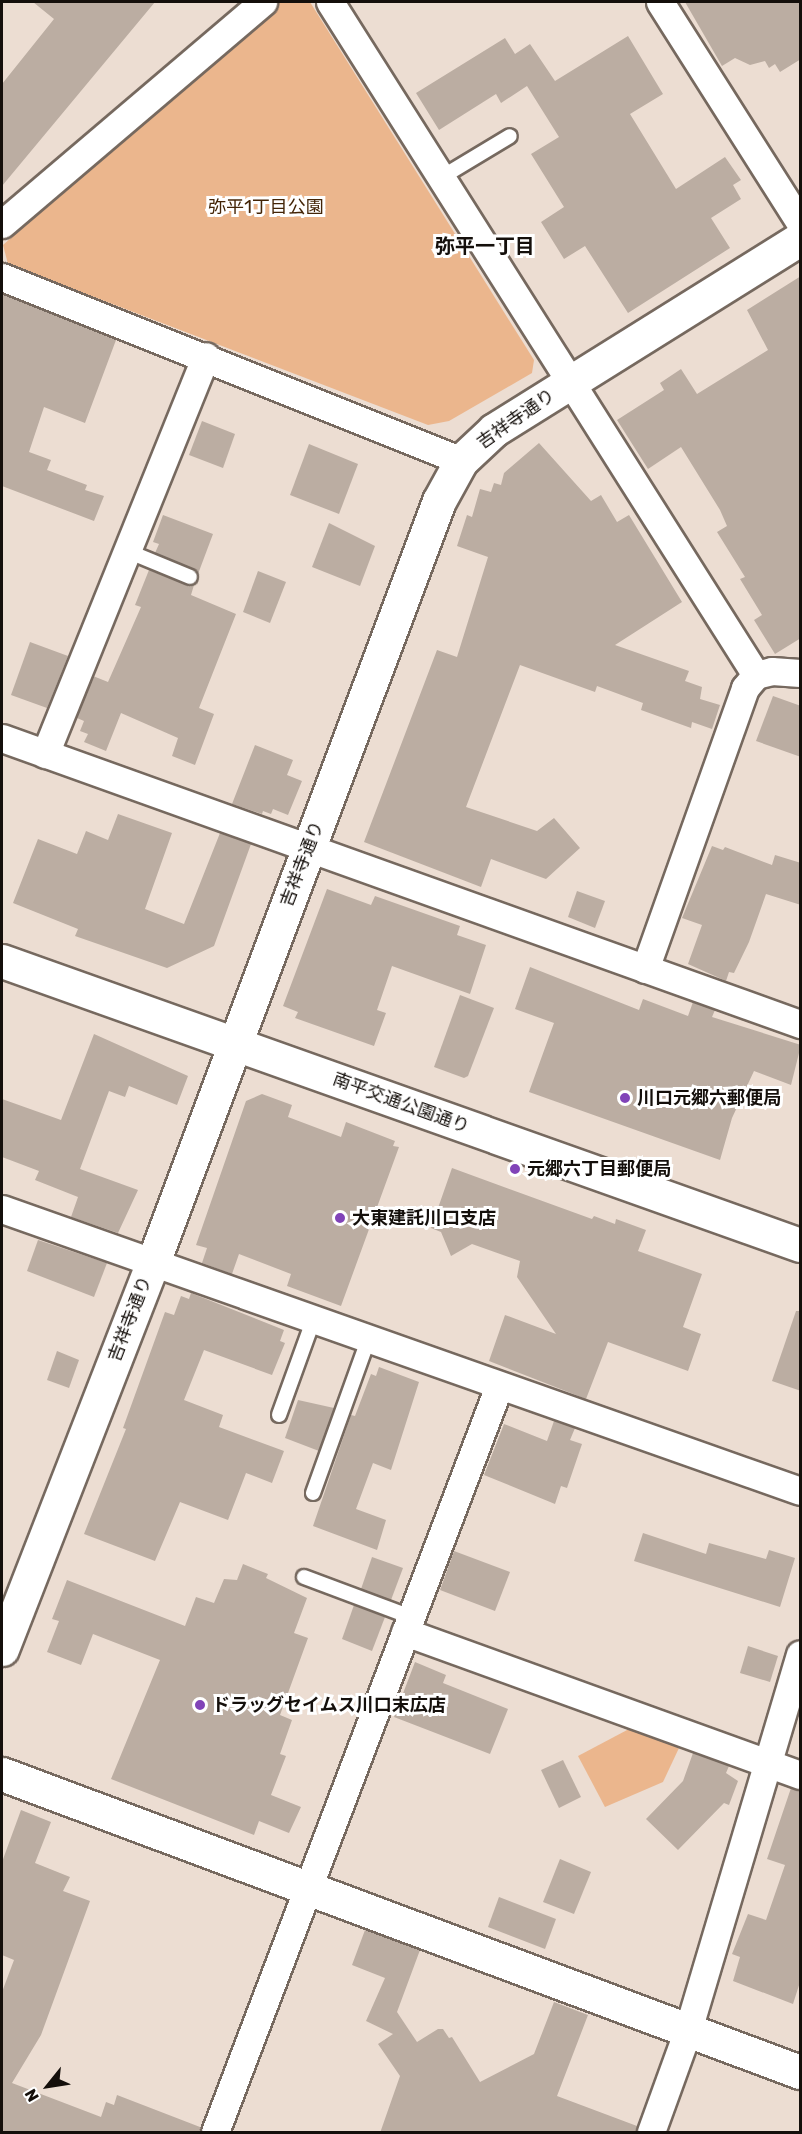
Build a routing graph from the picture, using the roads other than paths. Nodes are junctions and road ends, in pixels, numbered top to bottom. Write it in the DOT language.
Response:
graph roads {
  1 [pos="263,2"];
  2 [pos="330,2"];
  3 [pos="660,2"];
  4 [pos="510,136"];
  5 [pos="442,177"];
  6 [pos="801,223"];
  7 [pos="2,224"];
  8 [pos="801,239"];
  9 [pos="2,277"];
  10 [pos="206,356"];
  11 [pos="571,381"];
  12 [pos="461,460"];
  13 [pos="127,551"];
  14 [pos="190,578"];
  15 [pos="801,673"];
  16 [pos="756,675"];
  17 [pos="2,738"];
  18 [pos="45,754"];
  19 [pos="308,848"];
  20 [pos="2,961"];
  21 [pos="645,969"];
  22 [pos="801,1024"];
  23 [pos="233,1044"];
  24 [pos="2,1209"];
  25 [pos="801,1245"];
  26 [pos="152,1265"];
  27 [pos="313,1321"];
  28 [pos="368,1340"];
  29 [pos="499,1386"];
  30 [pos="279,1415"];
  31 [pos="801,1491"];
  32 [pos="314,1494"];
  33 [pos="304,1577"];
  34 [pos="408,1625"];
  35 [pos="2,1649"];
  36 [pos="801,1654"];
  37 [pos="770,1764"];
  38 [pos="2,1774"];
  39 [pos="801,1775"];
  40 [pos="308,1888"];
  41 [pos="688,2030"];
  42 [pos="801,2072"];
  43 [pos="216,2132"];
  44 [pos="651,2133"];
  1 -- 7 [label="street"];
  2 -- 5 [label="street"];
  3 -- 6 [label="street"];
  4 -- 5 [label="lane"];
  5 -- 11 [label="street"];
  8 -- 11 [label="street, 吉祥寺通り"];
  9 -- 10 [label="street"];
  10 -- 12 [label="street"];
  10 -- 13 [label="street"];
  11 -- 12 [label="street, 吉祥寺通り"];
  11 -- 16 [label="street"];
  12 -- 19 [label="street, 吉祥寺通り"];
  13 -- 14 [label="lane"];
  13 -- 18 [label="street"];
  15 -- 16 [label="street"];
  16 -- 21 [label="street"];
  17 -- 18 [label="street"];
  18 -- 19 [label="street"];
  19 -- 21 [label="street"];
  19 -- 23 [label="street, 吉祥寺通り"];
  20 -- 23 [label="street, 南平交通公園通り"];
  21 -- 22 [label="street"];
  23 -- 25 [label="street, 南平交通公園通り"];
  23 -- 26 [label="street, 吉祥寺通り"];
  24 -- 26 [label="street"];
  26 -- 27 [label="street"];
  26 -- 35 [label="street, 吉祥寺通り"];
  27 -- 28 [label="street"];
  27 -- 30 [label="lane"];
  28 -- 29 [label="street"];
  28 -- 32 [label="lane"];
  29 -- 31 [label="street"];
  29 -- 34 [label="street"];
  33 -- 34 [label="lane"];
  34 -- 37 [label="street"];
  34 -- 40 [label="street"];
  36 -- 37 [label="street"];
  37 -- 39 [label="street"];
  37 -- 41 [label="street"];
  38 -- 40 [label="street"];
  40 -- 41 [label="street"];
  40 -- 43 [label="street"];
  41 -- 42 [label="street"];
  41 -- 44 [label="street"];
}
